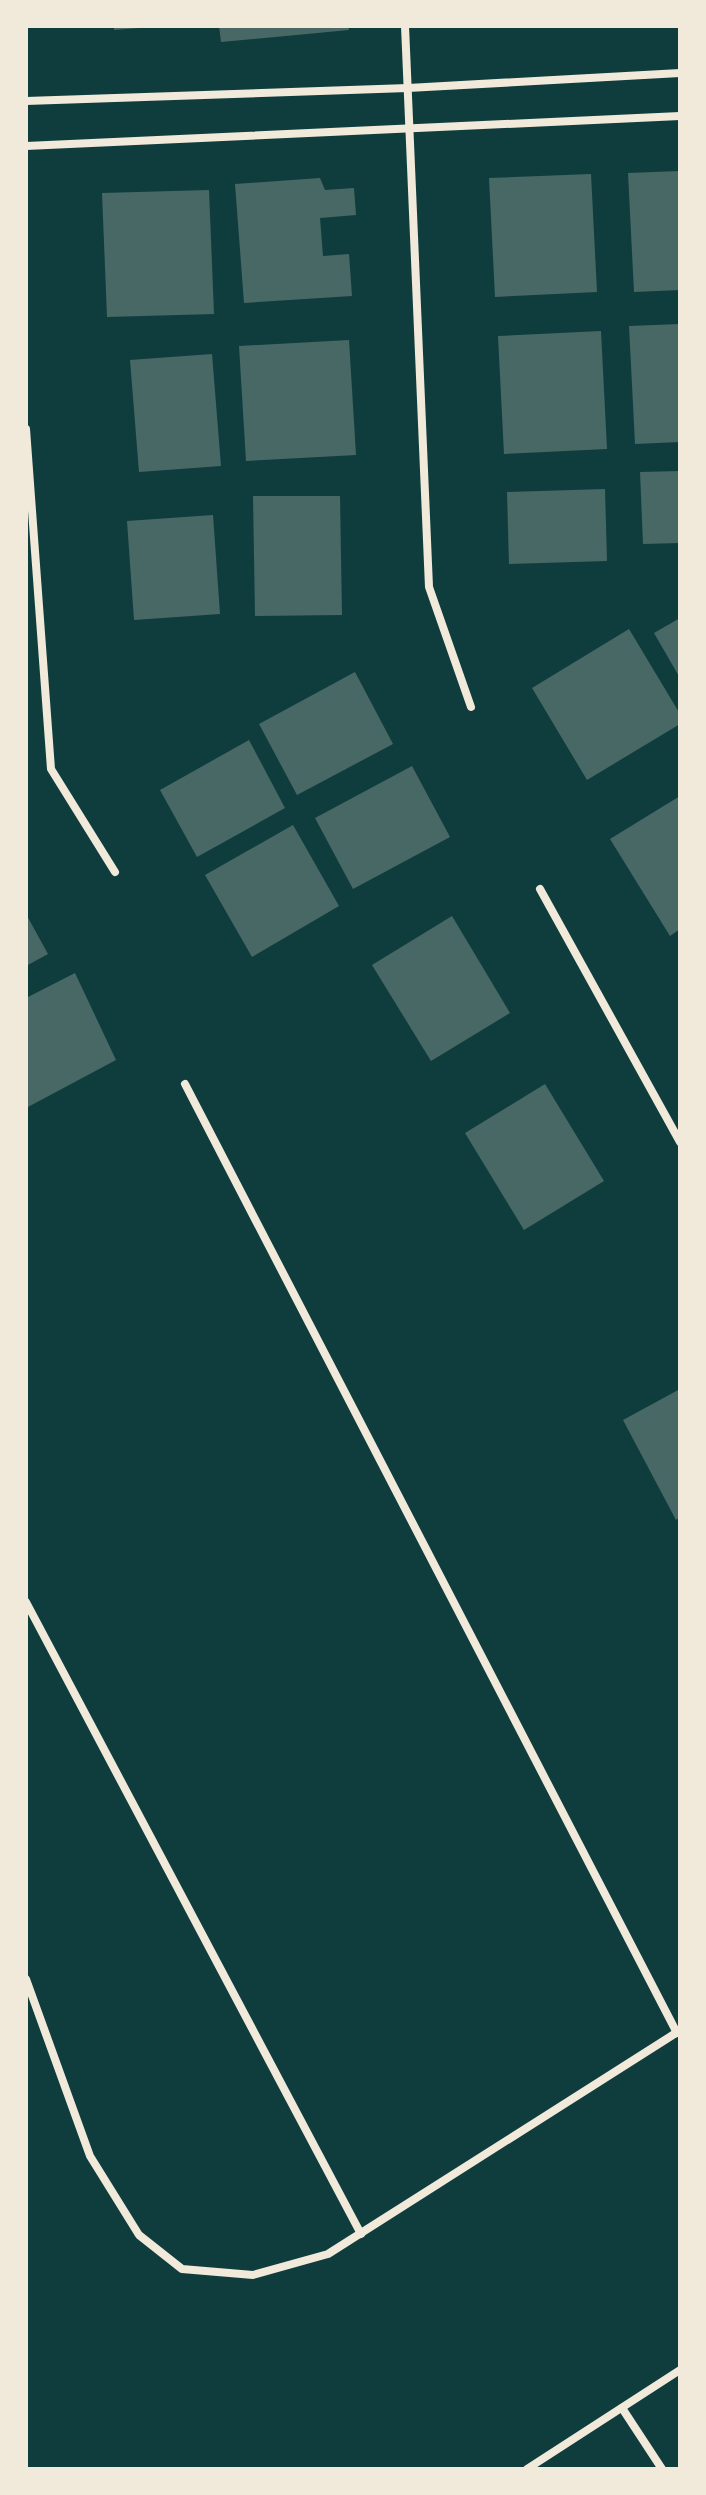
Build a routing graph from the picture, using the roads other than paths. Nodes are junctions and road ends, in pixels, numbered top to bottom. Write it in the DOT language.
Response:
graph roads {
  1 [pos="405,26"];
  2 [pos="680,73"];
  3 [pos="408,88"];
  4 [pos="26,101"];
  5 [pos="680,116"];
  6 [pos="409,129"];
  7 [pos="26,146"];
  8 [pos="26,429"];
  9 [pos="471,707"];
  10 [pos="115,872"];
  11 [pos="540,889"];
  12 [pos="185,1084"];
  13 [pos="680,1142"];
  14 [pos="26,1602"];
  15 [pos="26,1979"];
  16 [pos="678,2032"];
  17 [pos="361,2234"];
  18 [pos="680,2370"];
  19 [pos="622,2408"];
  20 [pos="527,2469"];
  21 [pos="662,2469"];
  1 -- 3 [label="street"];
  2 -- 3 [label="street"];
  3 -- 4 [label="street"];
  3 -- 6 [label="street"];
  5 -- 6 [label="street"];
  6 -- 7 [label="street"];
  6 -- 9 [label="street"];
  8 -- 10 [label="street"];
  11 -- 13 [label="street"];
  12 -- 16 [label="street"];
  14 -- 17 [label="street"];
  15 -- 17 [label="street"];
  16 -- 17 [label="street"];
  18 -- 19 [label="street"];
  19 -- 20 [label="street"];
  19 -- 21 [label="street"];
}
